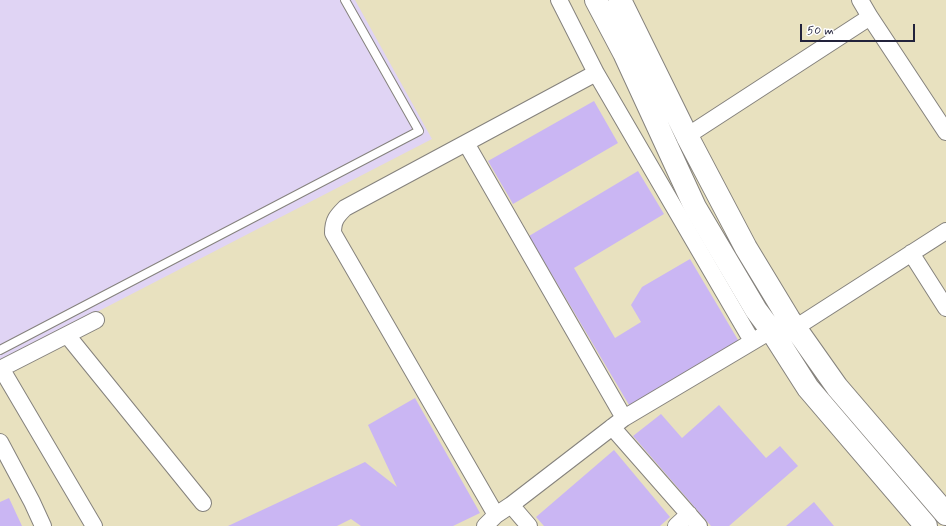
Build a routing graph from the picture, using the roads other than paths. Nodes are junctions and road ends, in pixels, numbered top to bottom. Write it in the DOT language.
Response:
graph roads {
  1 [pos="345,0"];
  2 [pos="559,0"];
  3 [pos="596,0"];
  4 [pos="620,0"];
  5 [pos="860,0"];
  6 [pos="870,17"];
  7 [pos="596,73"];
  8 [pos="946,132"];
  9 [pos="687,136"];
  10 [pos="466,143"];
  11 [pos="946,230"];
  12 [pos="911,253"];
  13 [pos="946,308"];
  14 [pos="96,320"];
  15 [pos="795,328"];
  16 [pos="771,330"];
  17 [pos="67,335"];
  18 [pos="752,341"];
  19 [pos="0,350"];
  20 [pos="1,368"];
  21 [pos="618,422"];
  22 [pos="0,442"];
  23 [pos="203,503"];
  24 [pos="511,505"];
  25 [pos="946,514"];
  26 [pos="694,520"];
  27 [pos="491,521"];
  28 [pos="43,526"];
  29 [pos="94,526"];
  30 [pos="529,526"];
  31 [pos="676,526"];
  32 [pos="926,526"];
  1 -- 19 [label="lane"];
  2 -- 7 [label="street"];
  3 -- 16 [label="highway"];
  4 -- 9 [label="highway"];
  5 -- 6 [label="street"];
  6 -- 8 [label="street"];
  6 -- 9 [label="street"];
  7 -- 10 [label="street"];
  7 -- 18 [label="street"];
  9 -- 15 [label="highway"];
  10 -- 21 [label="street"];
  10 -- 27 [label="street"];
  11 -- 12 [label="street"];
  12 -- 13 [label="street"];
  12 -- 15 [label="street"];
  14 -- 17 [label="street"];
  15 -- 25 [label="highway"];
  16 -- 18 [label="street"];
  16 -- 32 [label="highway"];
  17 -- 20 [label="street"];
  17 -- 23 [label="street"];
  18 -- 21 [label="street"];
  20 -- 29 [label="street"];
  21 -- 24 [label="street"];
  21 -- 26 [label="street"];
  22 -- 28 [label="street"];
  24 -- 27 [label="street"];
  24 -- 30 [label="street"];
  26 -- 31 [label="street"];
}
